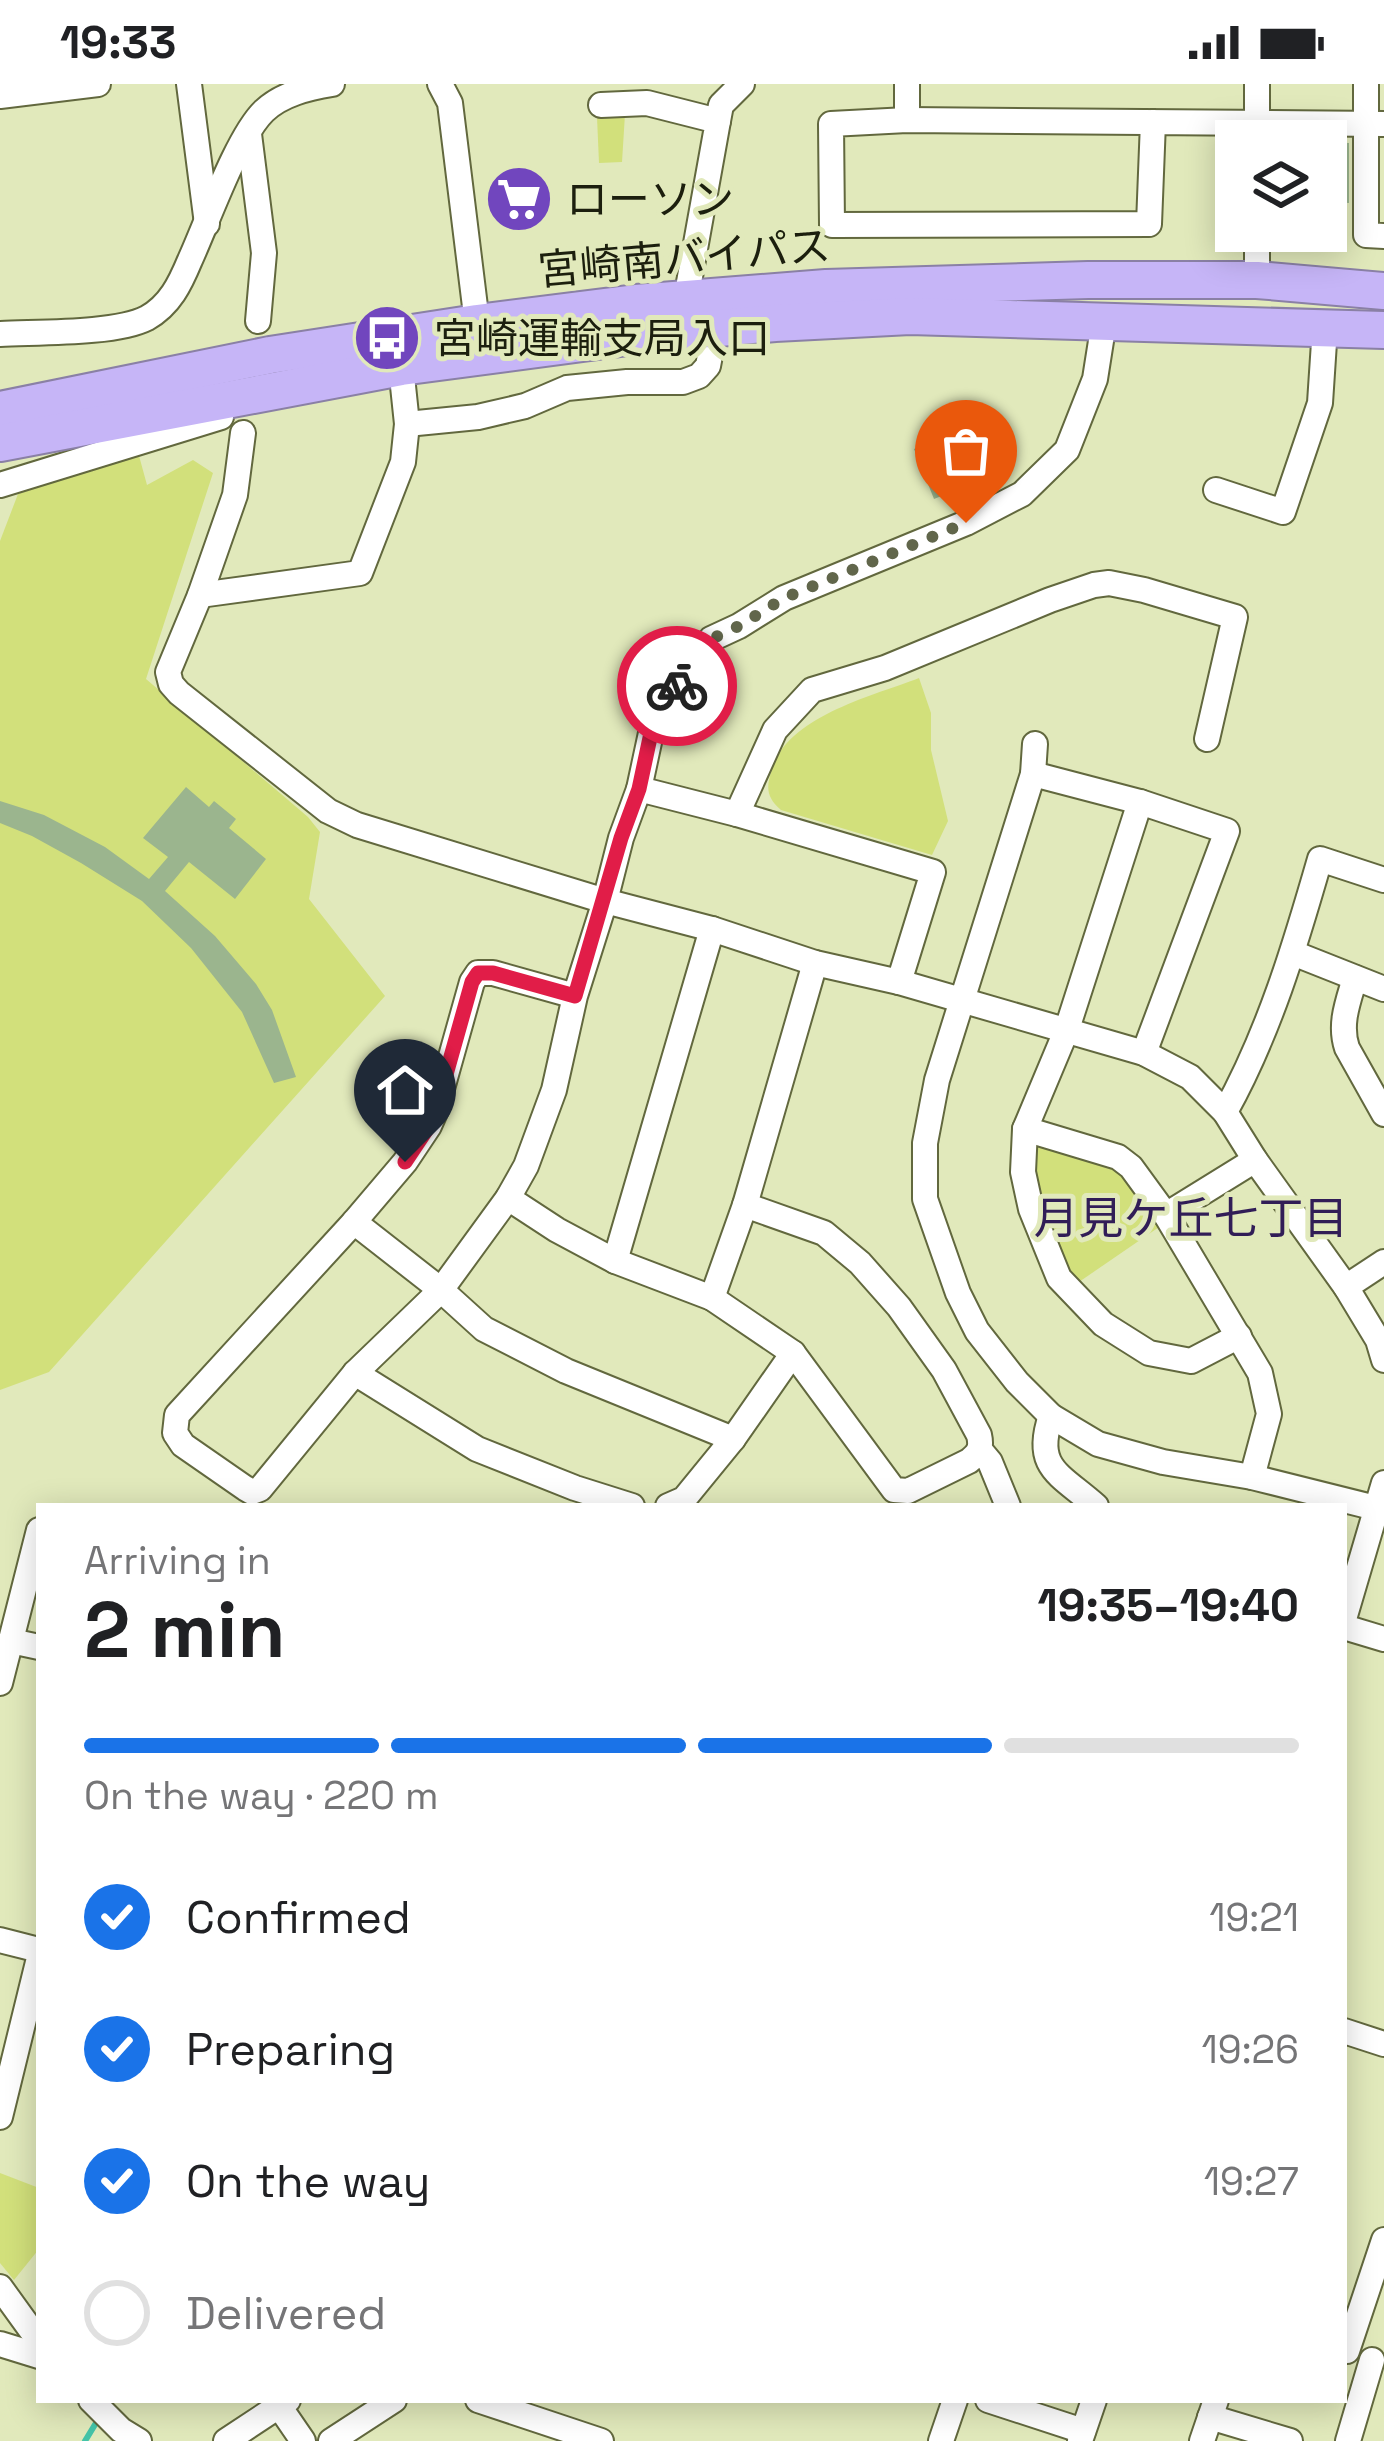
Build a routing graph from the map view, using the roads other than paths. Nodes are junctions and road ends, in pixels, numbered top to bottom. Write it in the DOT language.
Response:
graph roads {
  1 [pos="98,84"];
  2 [pos="189,84"];
  3 [pos="332,84"];
  4 [pos="440,84"];
  5 [pos="742,84"];
  6 [pos="907,84"];
  7 [pos="1257,84"];
  8 [pos="1366,84"];
  9 [pos="0,96"];
  10 [pos="601,105"];
  11 [pos="907,120"];
  12 [pos="1257,120"];
  13 [pos="718,122"];
  14 [pos="1153,122"];
  15 [pos="1375,124"];
  16 [pos="1215,127"];
  17 [pos="249,134"];
  18 [pos="207,224"];
  19 [pos="1384,236"];
  20 [pos="1257,252"];
  21 [pos="1257,280"];
  22 [pos="1384,291"];
  23 [pos="686,299"];
  24 [pos="258,321"];
  25 [pos="1104,322"];
  26 [pos="477,323"];
  27 [pos="1324,327"];
  28 [pos="716,329"];
  29 [pos="1384,330"];
  30 [pos="0,334"];
  31 [pos="577,343"];
  32 [pos="401,367"];
  33 [pos="312,382"];
  34 [pos="582,386"];
  35 [pos="0,400"];
  36 [pos="44,401"];
  37 [pos="0,410"];
  38 [pos="406,424"];
  39 [pos="80,426"];
  40 [pos="243,433"];
  41 [pos="0,443"];
  42 [pos="0,459"];
  43 [pos="0,485"];
  44 [pos="1216,490"];
  45 [pos="200,595"];
  46 [pos="1207,739"];
  47 [pos="1035,744"];
  48 [pos="1033,774"];
  49 [pos="639,789"];
  50 [pos="1140,802"];
  51 [pos="737,814"];
  52 [pos="1384,880"];
  53 [pos="605,901"];
  54 [pos="712,929"];
  55 [pos="1293,952"];
  56 [pos="815,963"];
  57 [pos="1355,978"];
  58 [pos="899,982"];
  59 [pos="1384,989"];
  60 [pos="575,996"];
  61 [pos="960,1002"];
  62 [pos="1066,1029"];
  63 [pos="1144,1053"];
  64 [pos="1225,1112"];
  65 [pos="1384,1114"];
  66 [pos="1024,1129"];
  67 [pos="1255,1160"];
  68 [pos="508,1198"];
  69 [pos="745,1205"];
  70 [pos="1166,1215"];
  71 [pos="354,1222"];
  72 [pos="615,1261"];
  73 [pos="1384,1262"];
  74 [pos="1346,1286"];
  75 [pos="441,1290"];
  76 [pos="712,1298"];
  77 [pos="1239,1336"];
  78 [pos="793,1353"];
  79 [pos="1384,1360"];
  80 [pos="355,1373"];
  81 [pos="1052,1416"];
  82 [pos="733,1438"];
  83 [pos="980,1450"];
  84 [pos="1252,1478"];
  85 [pos="572,1497"];
  86 [pos="1382,1500"];
  87 [pos="612,1503"];
  88 [pos="675,1503"];
  89 [pos="1007,1503"];
  90 [pos="1093,1503"];
  91 [pos="36,1542"];
  92 [pos="0,1569"];
  93 [pos="27,1576"];
  94 [pos="1347,1613"];
  95 [pos="1347,1624"];
  96 [pos="1384,1639"];
  97 [pos="11,1641"];
  98 [pos="36,1646"];
  99 [pos="0,1683"];
  100 [pos="0,1940"];
  101 [pos="36,1953"];
  102 [pos="36,1981"];
  103 [pos="1347,2032"];
  104 [pos="30,2034"];
  105 [pos="1384,2044"];
  106 [pos="0,2117"];
  107 [pos="1384,2240"];
  108 [pos="0,2287"];
  109 [pos="36,2338"];
  110 [pos="0,2344"];
  111 [pos="1347,2348"];
  112 [pos="1347,2351"];
  113 [pos="36,2355"];
  114 [pos="1378,2362"];
  115 [pos="94,2403"];
  116 [pos="284,2403"];
  117 [pos="389,2403"];
  118 [pos="489,2403"];
  119 [pos="954,2403"];
  120 [pos="996,2403"];
  121 [pos="1093,2403"];
  122 [pos="1209,2420"];
  123 [pos="130,2435"];
  124 [pos="1082,2436"];
  125 [pos="226,2441"];
  126 [pos="303,2441"];
  127 [pos="331,2441"];
  128 [pos="601,2441"];
  129 [pos="941,2441"];
  130 [pos="1290,2441"];
  131 [pos="1348,2441"];
  1 -- 9 [label="street"];
  2 -- 18 [label="street"];
  3 -- 17 [label="street"];
  4 -- 26 [label="street"];
  5 -- 13 [label="street"];
  6 -- 11 [label="street"];
  7 -- 12 [label="street"];
  8 -- 15 [label="street"];
  10 -- 13 [label="street"];
  11 -- 14 [label="street"];
  11 -- 14 [label="street"];
  13 -- 23 [label="street"];
  14 -- 16 [label="street"];
  15 -- 19 [label="street"];
  17 -- 18 [label="street"];
  17 -- 24 [label="street"];
  18 -- 30 [label="street"];
  20 -- 21 [label="street"];
  21 -- 22 [label="highway, 宮崎南バイパス"];
  21 -- 23 [label="highway, 宮崎南バイパス"];
  23 -- 26 [label="highway, 宮崎南バイパス"];
  25 -- 27 [label="highway, 宮崎南バイパス"];
  25 -- 28 [label="highway, 宮崎南バイパス"];
  25 -- 49 [label="street"];
  26 -- 36 [label="highway, 宮崎南バイパス"];
  27 -- 29 [label="highway, 宮崎南バイパス"];
  27 -- 44 [label="street"];
  28 -- 31 [label="highway, 宮崎南バイパス"];
  28 -- 34 [label="street"];
  31 -- 32 [label="highway, 宮崎南バイパス"];
  31 -- 34 [label="street"];
  32 -- 33 [label="highway, 宮崎南バイパス"];
  32 -- 38 [label="street"];
  33 -- 39 [label="highway, 宮崎南バイパス"];
  33 -- 43 [label="street"];
  34 -- 38 [label="street"];
  35 -- 36 [label="highway"];
  36 -- 37 [label="highway, 宮崎南バイパス"];
  38 -- 45 [label="street"];
  39 -- 41 [label="highway, 宮崎南バイパス"];
  39 -- 42 [label="highway"];
  40 -- 45 [label="street"];
  45 -- 53 [label="street"];
  46 -- 51 [label="street"];
  47 -- 48 [label="street"];
  48 -- 50 [label="street"];
  48 -- 61 [label="street"];
  49 -- 51 [label="street"];
  49 -- 53 [label="street"];
  50 -- 62 [label="street"];
  50 -- 63 [label="street"];
  51 -- 58 [label="street"];
  52 -- 55 [label="street"];
  53 -- 54 [label="street"];
  53 -- 60 [label="street"];
  54 -- 56 [label="street"];
  54 -- 72 [label="street"];
  55 -- 57 [label="street"];
  55 -- 64 [label="street"];
  56 -- 58 [label="street"];
  56 -- 69 [label="street"];
  57 -- 59 [label="street"];
  57 -- 65 [label="street"];
  58 -- 61 [label="street"];
  60 -- 68 [label="street"];
  60 -- 71 [label="street"];
  61 -- 62 [label="street"];
  61 -- 81 [label="street"];
  62 -- 63 [label="street"];
  62 -- 66 [label="street"];
  63 -- 64 [label="street"];
  64 -- 67 [label="street"];
  66 -- 70 [label="street"];
  66 -- 77 [label="street"];
  67 -- 70 [label="street"];
  67 -- 74 [label="street"];
  68 -- 72 [label="street"];
  68 -- 75 [label="street"];
  69 -- 76 [label="street"];
  69 -- 83 [label="street"];
  70 -- 77 [label="street"];
  71 -- 75 [label="street"];
  71 -- 80 [label="street"];
  72 -- 76 [label="street"];
  73 -- 74 [label="street"];
  74 -- 79 [label="street"];
  75 -- 80 [label="street"];
  75 -- 82 [label="street"];
  76 -- 78 [label="street"];
  77 -- 84 [label="street"];
  78 -- 82 [label="street"];
  78 -- 83 [label="street"];
  80 -- 85 [label="street"];
  81 -- 84 [label="street"];
  81 -- 90 [label="street"];
  82 -- 88 [label="street"];
  83 -- 89 [label="street"];
  84 -- 86 [label="street"];
  85 -- 87 [label="street"];
  86 -- 94 [label="street"];
  91 -- 93 [label="street"];
  92 -- 93 [label="street"];
  93 -- 97 [label="street"];
  95 -- 96 [label="street"];
  97 -- 98 [label="street"];
  97 -- 99 [label="street"];
  100 -- 101 [label="street"];
  102 -- 104 [label="street"];
  103 -- 105 [label="street"];
  104 -- 106 [label="street"];
  107 -- 111 [label="street"];
  108 -- 109 [label="street"];
  110 -- 113 [label="street"];
  112 -- 114 [label="street"];
  114 -- 131 [label="street"];
  115 -- 123 [label="street"];
  116 -- 125 [label="street"];
  116 -- 126 [label="street"];
  117 -- 127 [label="street"];
  118 -- 128 [label="street"];
  119 -- 129 [label="street"];
  120 -- 124 [label="street"];
  121 -- 124 [label="street"];
  122 -- 130 [label="street"];
}
